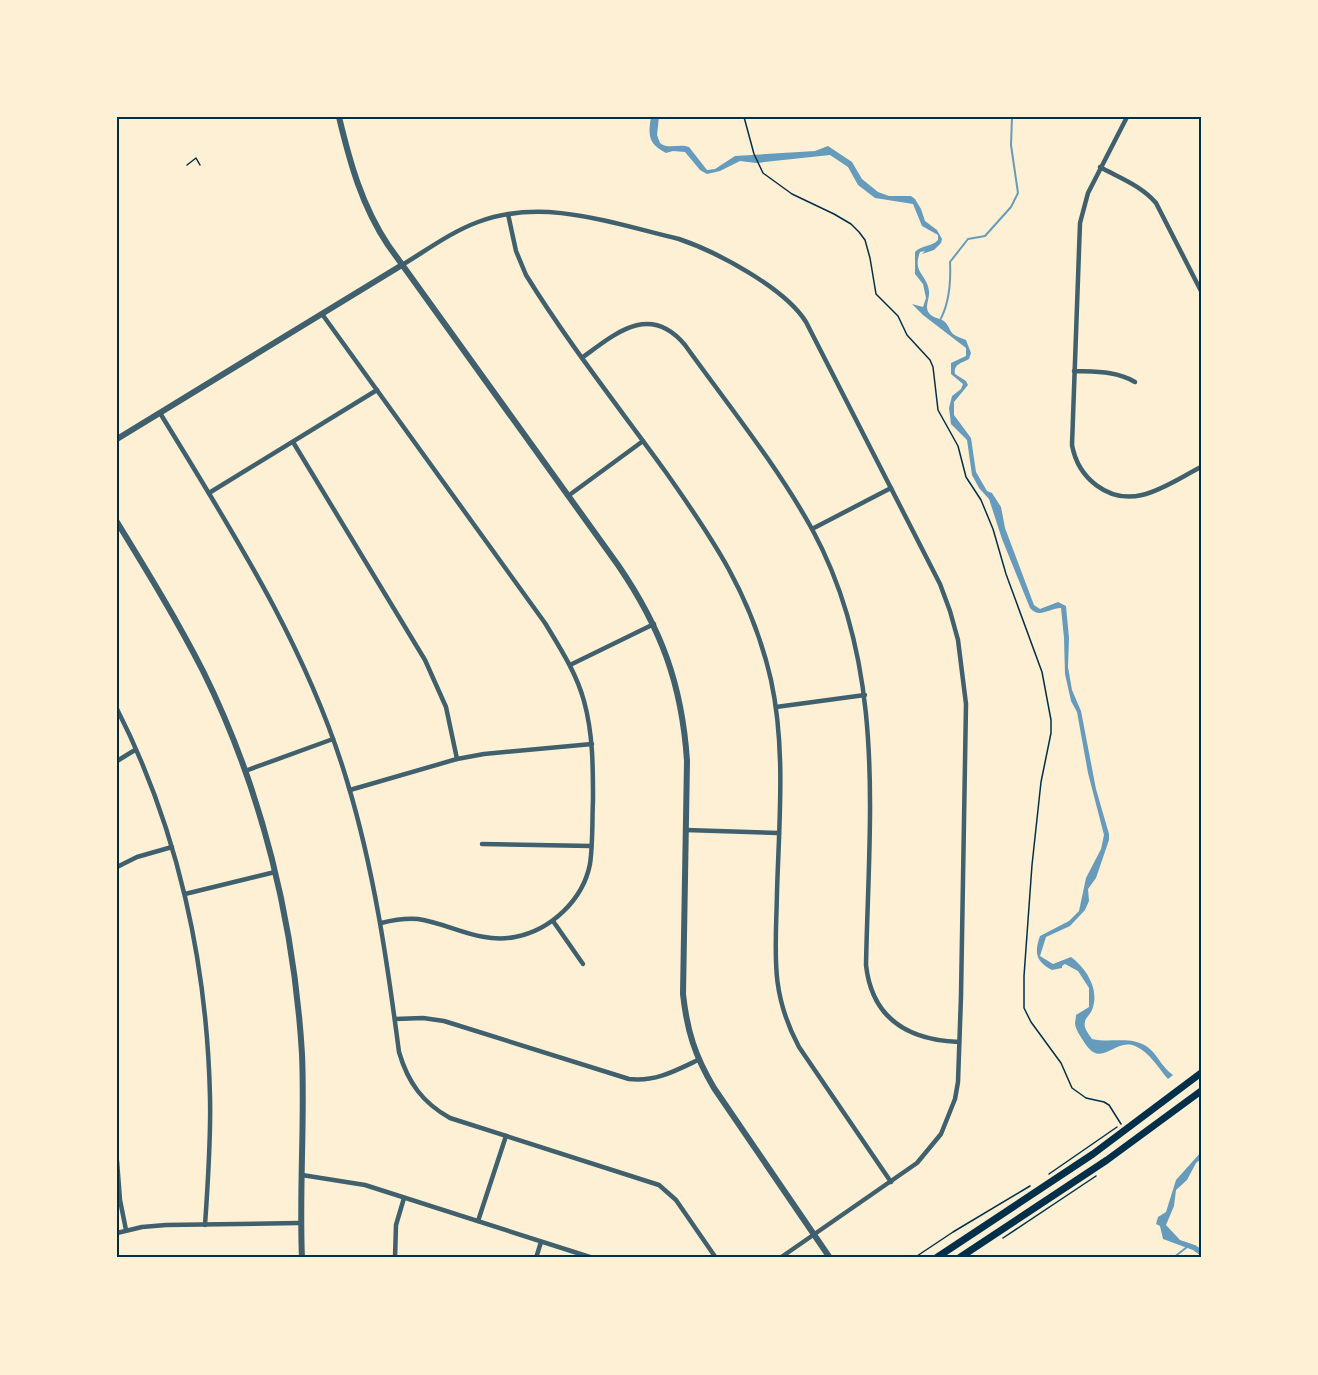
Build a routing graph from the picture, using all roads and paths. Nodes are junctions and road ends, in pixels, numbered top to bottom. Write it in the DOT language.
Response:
graph roads {
  1 [pos="339,117"];
  2 [pos="744,117"];
  3 [pos="1127,117"];
  4 [pos="187,165"];
  5 [pos="200,165"];
  6 [pos="1100,167"];
  7 [pos="508,214"];
  8 [pos="402,265"];
  9 [pos="1201,291"];
  10 [pos="322,314"];
  11 [pos="583,357"];
  12 [pos="1074,371"];
  13 [pos="1135,382"];
  14 [pos="377,390"];
  15 [pos="160,413"];
  16 [pos="117,439"];
  17 [pos="643,441"];
  18 [pos="293,442"];
  19 [pos="1201,467"];
  20 [pos="891,488"];
  21 [pos="209,493"];
  22 [pos="568,496"];
  23 [pos="117,522"];
  24 [pos="812,529"];
  25 [pos="654,624"];
  26 [pos="570,665"];
  27 [pos="865,695"];
  28 [pos="776,707"];
  29 [pos="117,709"];
  30 [pos="333,739"];
  31 [pos="592,744"];
  32 [pos="135,750"];
  33 [pos="457,759"];
  34 [pos="117,761"];
  35 [pos="245,771"];
  36 [pos="350,789"];
  37 [pos="686,830"];
  38 [pos="778,833"];
  39 [pos="482,844"];
  40 [pos="591,846"];
  41 [pos="172,847"];
  42 [pos="117,867"];
  43 [pos="275,872"];
  44 [pos="185,894"];
  45 [pos="553,921"];
  46 [pos="381,923"];
  47 [pos="583,964"];
  48 [pos="395,1019"];
  49 [pos="959,1042"];
  50 [pos="698,1060"];
  51 [pos="1201,1073"];
  52 [pos="1201,1091"];
  53 [pos="506,1136"];
  54 [pos="117,1161"];
  55 [pos="302,1175"];
  56 [pos="1048,1175"];
  57 [pos="891,1182"];
  58 [pos="1030,1186"];
  59 [pos="404,1198"];
  60 [pos="478,1221"];
  61 [pos="299,1223"];
  62 [pos="205,1225"];
  63 [pos="126,1230"];
  64 [pos="117,1233"];
  65 [pos="814,1235"];
  66 [pos="541,1242"];
  67 [pos="302,1258"];
  68 [pos="395,1258"];
  69 [pos="536,1258"];
  70 [pos="593,1258"];
  71 [pos="716,1258"];
  72 [pos="780,1258"];
  73 [pos="830,1258"];
  74 [pos="914,1258"];
  75 [pos="936,1258"];
  76 [pos="960,1258"];
  1 -- 8 [label="street"];
  2 -- 56 [label="path"];
  3 -- 6 [label="street"];
  4 -- 5 [label="path"];
  6 -- 9 [label="street"];
  6 -- 12 [label="street"];
  7 -- 8 [label="street"];
  7 -- 11 [label="street"];
  7 -- 20 [label="street"];
  8 -- 10 [label="street"];
  8 -- 22 [label="street"];
  10 -- 14 [label="street"];
  10 -- 15 [label="street"];
  11 -- 17 [label="street"];
  11 -- 24 [label="street"];
  12 -- 13 [label="street"];
  12 -- 19 [label="street"];
  14 -- 18 [label="street"];
  14 -- 26 [label="street"];
  15 -- 16 [label="street"];
  15 -- 21 [label="street"];
  17 -- 22 [label="street"];
  17 -- 28 [label="street"];
  18 -- 21 [label="street"];
  18 -- 33 [label="street"];
  20 -- 24 [label="street"];
  20 -- 49 [label="street"];
  21 -- 30 [label="street"];
  22 -- 25 [label="street"];
  23 -- 35 [label="street"];
  24 -- 27 [label="street"];
  25 -- 26 [label="street"];
  25 -- 37 [label="street"];
  26 -- 31 [label="street"];
  27 -- 28 [label="street"];
  27 -- 49 [label="street"];
  28 -- 38 [label="street"];
  29 -- 32 [label="street"];
  30 -- 35 [label="street"];
  30 -- 36 [label="street"];
  31 -- 33 [label="street"];
  31 -- 40 [label="street"];
  32 -- 34 [label="street"];
  32 -- 41 [label="street"];
  33 -- 36 [label="street"];
  35 -- 43 [label="street"];
  36 -- 46 [label="street"];
  37 -- 38 [label="street"];
  37 -- 50 [label="street"];
  38 -- 57 [label="street"];
  39 -- 40 [label="street"];
  40 -- 45 [label="street"];
  41 -- 42 [label="street"];
  41 -- 44 [label="street"];
  43 -- 44 [label="street"];
  43 -- 55 [label="street"];
  44 -- 62 [label="street"];
  45 -- 46 [label="street"];
  45 -- 47 [label="street"];
  46 -- 48 [label="street"];
  48 -- 50 [label="street"];
  48 -- 53 [label="street"];
  49 -- 57 [label="street"];
  50 -- 65 [label="street"];
  51 -- 75 [label="main road"];
  52 -- 76 [label="main road"];
  53 -- 60 [label="street"];
  53 -- 71 [label="street"];
  54 -- 63 [label="street"];
  55 -- 59 [label="street"];
  55 -- 61 [label="street"];
  57 -- 65 [label="street"];
  58 -- 74 [label="path"];
  59 -- 60 [label="street"];
  59 -- 68 [label="street"];
  60 -- 66 [label="street"];
  61 -- 62 [label="street"];
  61 -- 67 [label="street"];
  62 -- 63 [label="street"];
  63 -- 64 [label="street"];
  65 -- 72 [label="street"];
  65 -- 73 [label="street"];
  66 -- 69 [label="street"];
  66 -- 70 [label="street"];
}
